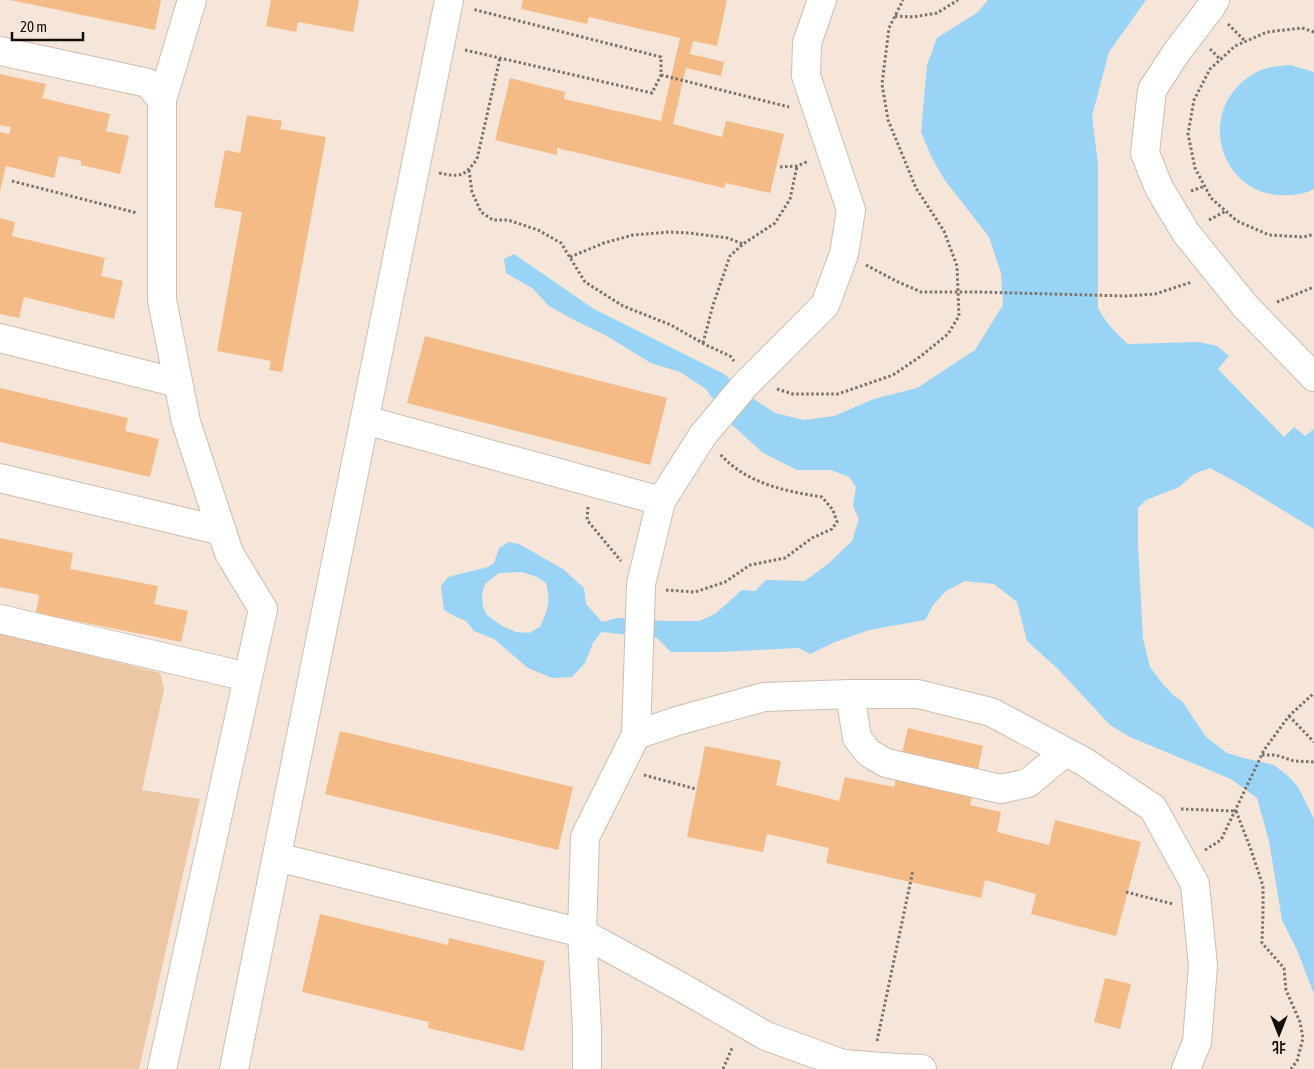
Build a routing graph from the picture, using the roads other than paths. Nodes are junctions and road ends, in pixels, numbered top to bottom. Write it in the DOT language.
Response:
graph roads {
  1 [pos="192,0"];
  2 [pos="822,0"];
  3 [pos="1215,0"];
  4 [pos="449,2"];
  5 [pos="0,50"];
  6 [pos="162,100"];
  7 [pos="0,338"];
  8 [pos="1314,377"];
  9 [pos="178,383"];
  10 [pos="365,420"];
  11 [pos="0,478"];
  12 [pos="662,500"];
  13 [pos="222,531"];
  14 [pos="0,619"];
  15 [pos="248,678"];
  16 [pos="850,694"];
  17 [pos="636,735"];
  18 [pos="1065,752"];
  19 [pos="277,857"];
  20 [pos="582,934"];
  21 [pos="888,1068"];
  22 [pos="162,1069"];
  23 [pos="234,1069"];
  24 [pos="587,1069"];
  25 [pos="922,1069"];
  26 [pos="1186,1069"];
  1 -- 6 [label="lane"];
  2 -- 12 [label="lane"];
  3 -- 8 [label="lane"];
  4 -- 10 [label="lane"];
  5 -- 6 [label="lane"];
  6 -- 9 [label="lane"];
  7 -- 9 [label="lane"];
  9 -- 13 [label="lane"];
  10 -- 12 [label="lane"];
  10 -- 19 [label="lane"];
  11 -- 13 [label="lane"];
  12 -- 17 [label="lane"];
  13 -- 15 [label="lane"];
  14 -- 15 [label="lane"];
  15 -- 22 [label="lane"];
  16 -- 17 [label="lane"];
  16 -- 18 [label="lane"];
  16 -- 18 [label="lane"];
  17 -- 20 [label="lane"];
  18 -- 26 [label="lane"];
  19 -- 20 [label="lane"];
  19 -- 23 [label="lane"];
  20 -- 21 [label="lane"];
  20 -- 24 [label="lane"];
  21 -- 25 [label="lane"];
}
